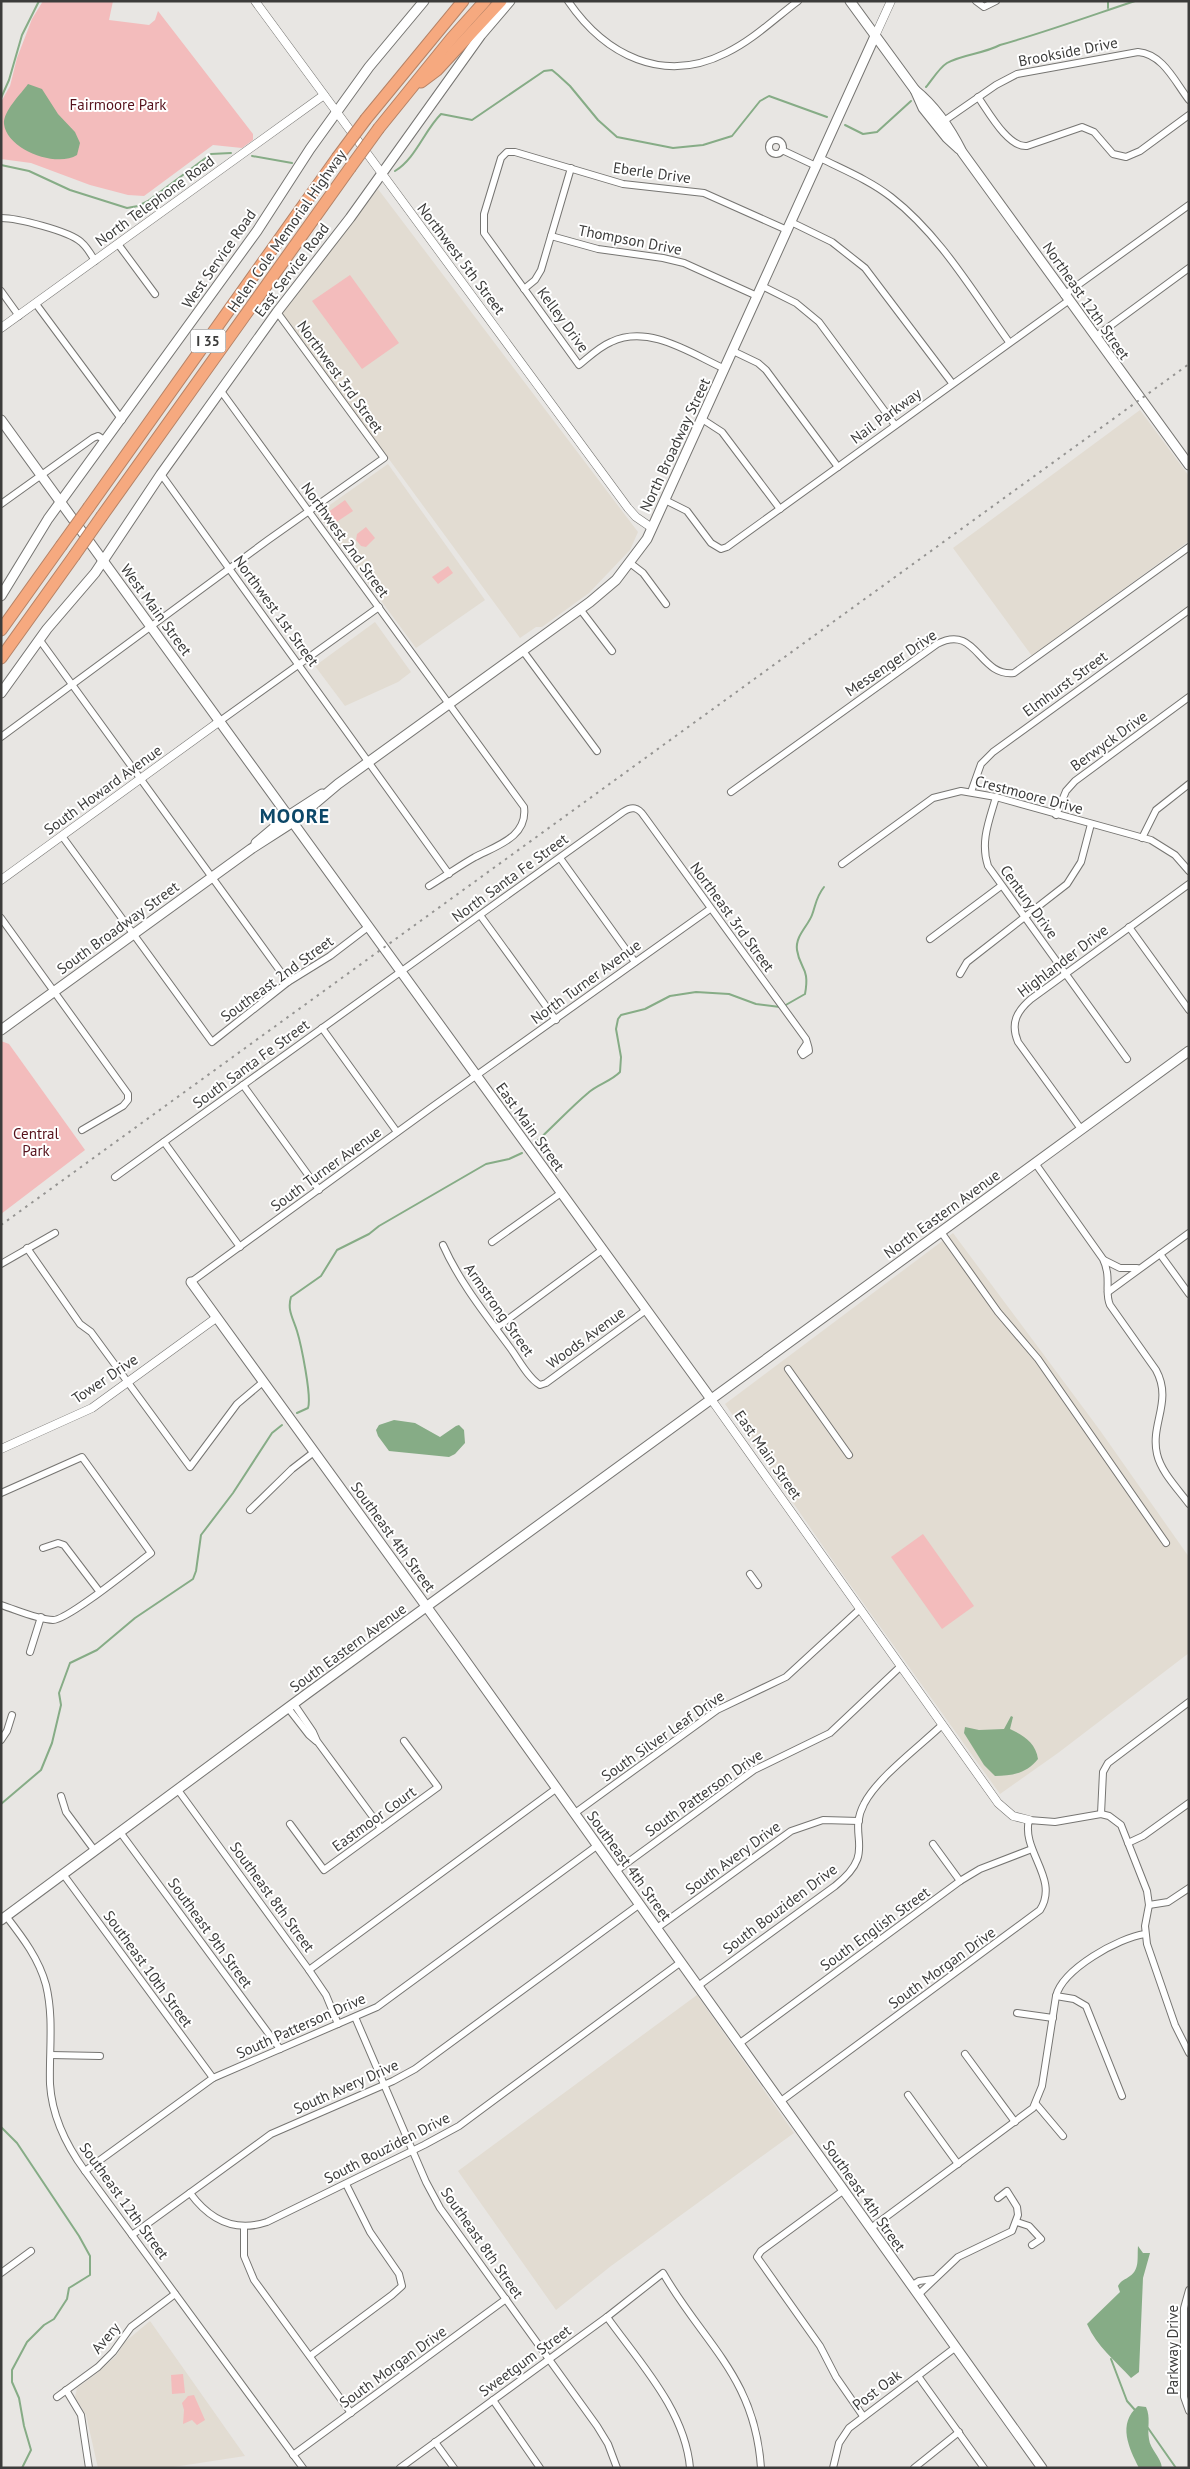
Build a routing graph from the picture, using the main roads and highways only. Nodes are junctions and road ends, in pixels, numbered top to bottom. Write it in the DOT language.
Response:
graph roads {
  1 [pos="424,1"];
  2 [pos="485,1"];
  3 [pos="501,1"];
  4 [pos="510,1"];
  5 [pos="850,1"];
  6 [pos="459,4"];
  7 [pos="875,36"];
  8 [pos="402,98"];
  9 [pos="1,420"];
  10 [pos="1189,465"];
  11 [pos="60,501"];
  12 [pos="104,560"];
  13 [pos="2,594"];
  14 [pos="1,630"];
  15 [pos="1,658"];
  16 [pos="1,693"];
  17 [pos="291,819"];
  18 [pos="3,1025"];
  19 [pos="1189,1051"];
  20 [pos="191,1282"];
  21 [pos="712,1399"];
  22 [pos="427,1607"];
  23 [pos="4,1918"];
  24 [pos="1042,2468"];
  1 -- 11 [label="main road, West Service Road"];
  2 -- 8 [label="highway, Helen Cole Memorial Highway / I 35"];
  3 -- 8 [label="highway"];
  4 -- 12 [label="main road, East Service Road"];
  5 -- 7 [label="main road, Northeast 12th Street"];
  6 -- 14 [label="highway, Helen Cole Memorial Highway / I 35, bridge"];
  7 -- 10 [label="main road, Northeast 12th Street"];
  7 -- 17 [label="main road, North Broadway Street"];
  8 -- 15 [label="highway, Helen Cole Memorial Highway / I 35, bridge"];
  9 -- 11 [label="main road, West Main Street"];
  11 -- 12 [label="main road, West Main Street"];
  11 -- 13 [label="main road, West Service Road"];
  12 -- 16 [label="main road, East Service Road"];
  12 -- 17 [label="main road, West Main Street"];
  17 -- 18 [label="main road, South Broadway Street"];
  17 -- 21 [label="main road, East Main Street"];
  19 -- 21 [label="main road, North Eastern Avenue"];
  20 -- 22 [label="main road, Southeast 4th Street"];
  21 -- 22 [label="main road, South Eastern Avenue"];
  22 -- 23 [label="main road, South Eastern Avenue"];
  22 -- 24 [label="main road, Southeast 4th Street"];
}
